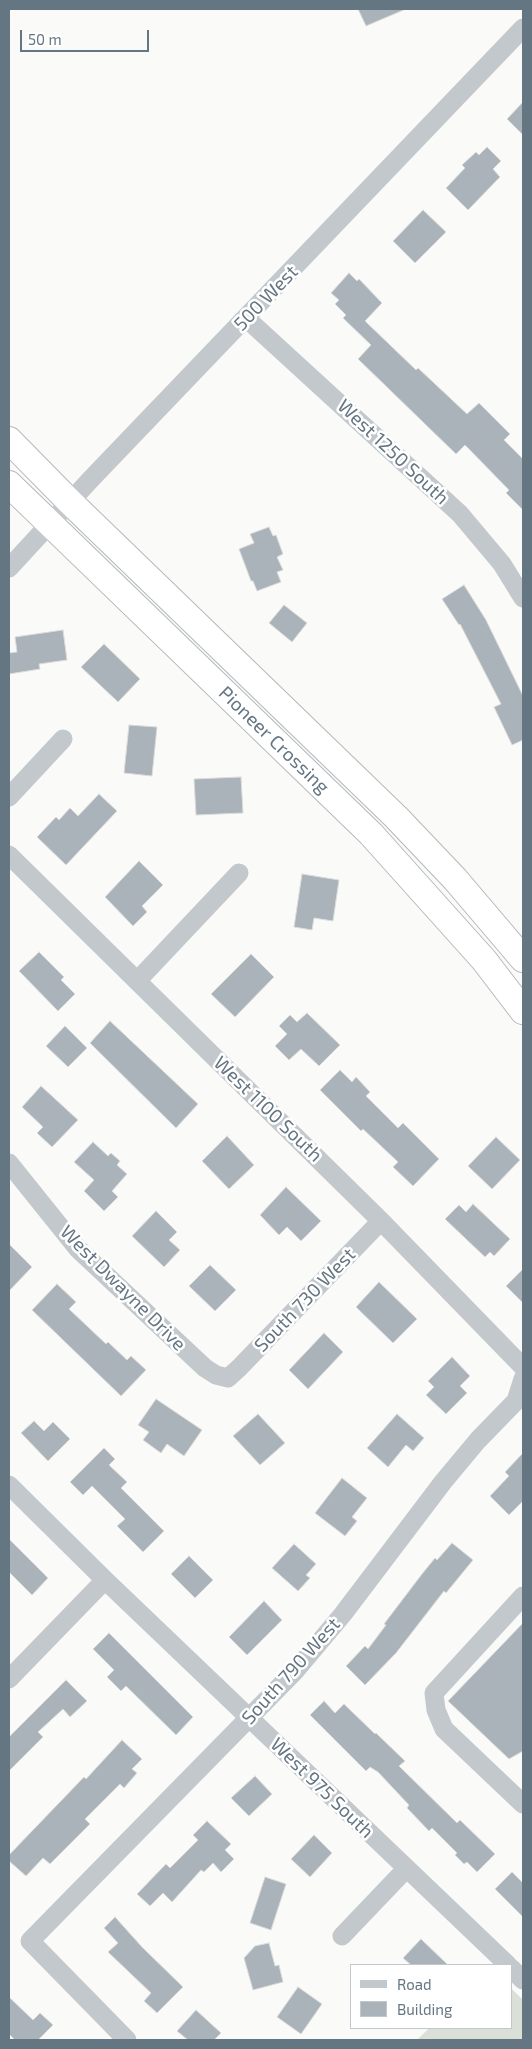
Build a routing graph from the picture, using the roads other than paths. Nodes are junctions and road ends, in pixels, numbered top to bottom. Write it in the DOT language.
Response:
graph roads {
  1 [pos="523,28"];
  2 [pos="247,319"];
  3 [pos="9,440"];
  4 [pos="9,484"];
  5 [pos="70,502"];
  6 [pos="50,525"];
  7 [pos="9,568"];
  8 [pos="523,598"];
  9 [pos="63,739"];
  10 [pos="9,797"];
  11 [pos="9,855"];
  12 [pos="239,873"];
  13 [pos="523,959"];
  14 [pos="137,981"];
  15 [pos="523,1010"];
  16 [pos="9,1163"];
  17 [pos="381,1221"];
  18 [pos="523,1367"];
  19 [pos="228,1378"];
  20 [pos="523,1380"];
  21 [pos="9,1485"];
  22 [pos="105,1580"];
  23 [pos="523,1596"];
  24 [pos="9,1678"];
  25 [pos="249,1718"];
  26 [pos="523,1804"];
  27 [pos="406,1868"];
  28 [pos="342,1936"];
  29 [pos="507,1964"];
  30 [pos="512,1969"];
  31 [pos="523,1980"];
  32 [pos="127,2040"];
  1 -- 2 [label="street, 500 West"];
  2 -- 5 [label="street, 500 West"];
  2 -- 8 [label="street, West 1250 South"];
  3 -- 5 [label="highway, Pioneer Crossing"];
  4 -- 6 [label="highway, Pioneer Crossing"];
  5 -- 6 [label="street, 500 West"];
  5 -- 13 [label="highway, Pioneer Crossing"];
  6 -- 7 [label="street, 500 West"];
  6 -- 15 [label="highway, Pioneer Crossing"];
  9 -- 10 [label="street"];
  11 -- 14 [label="street, West 1100 South"];
  12 -- 14 [label="street"];
  14 -- 17 [label="street, West 1100 South"];
  16 -- 19 [label="street, West Dwayne Drive"];
  17 -- 18 [label="street, West 1100 South"];
  17 -- 19 [label="street, South 730 West"];
  20 -- 25 [label="street, South 790 West"];
  21 -- 22 [label="street, West 975 South"];
  22 -- 24 [label="street"];
  22 -- 25 [label="street, West 975 South"];
  23 -- 26 [label="street"];
  25 -- 27 [label="street, West 975 South"];
  25 -- 32 [label="street, South 790 West"];
  27 -- 28 [label="street"];
  27 -- 29 [label="street, West 975 South"];
  30 -- 31 [label="street"];
}
